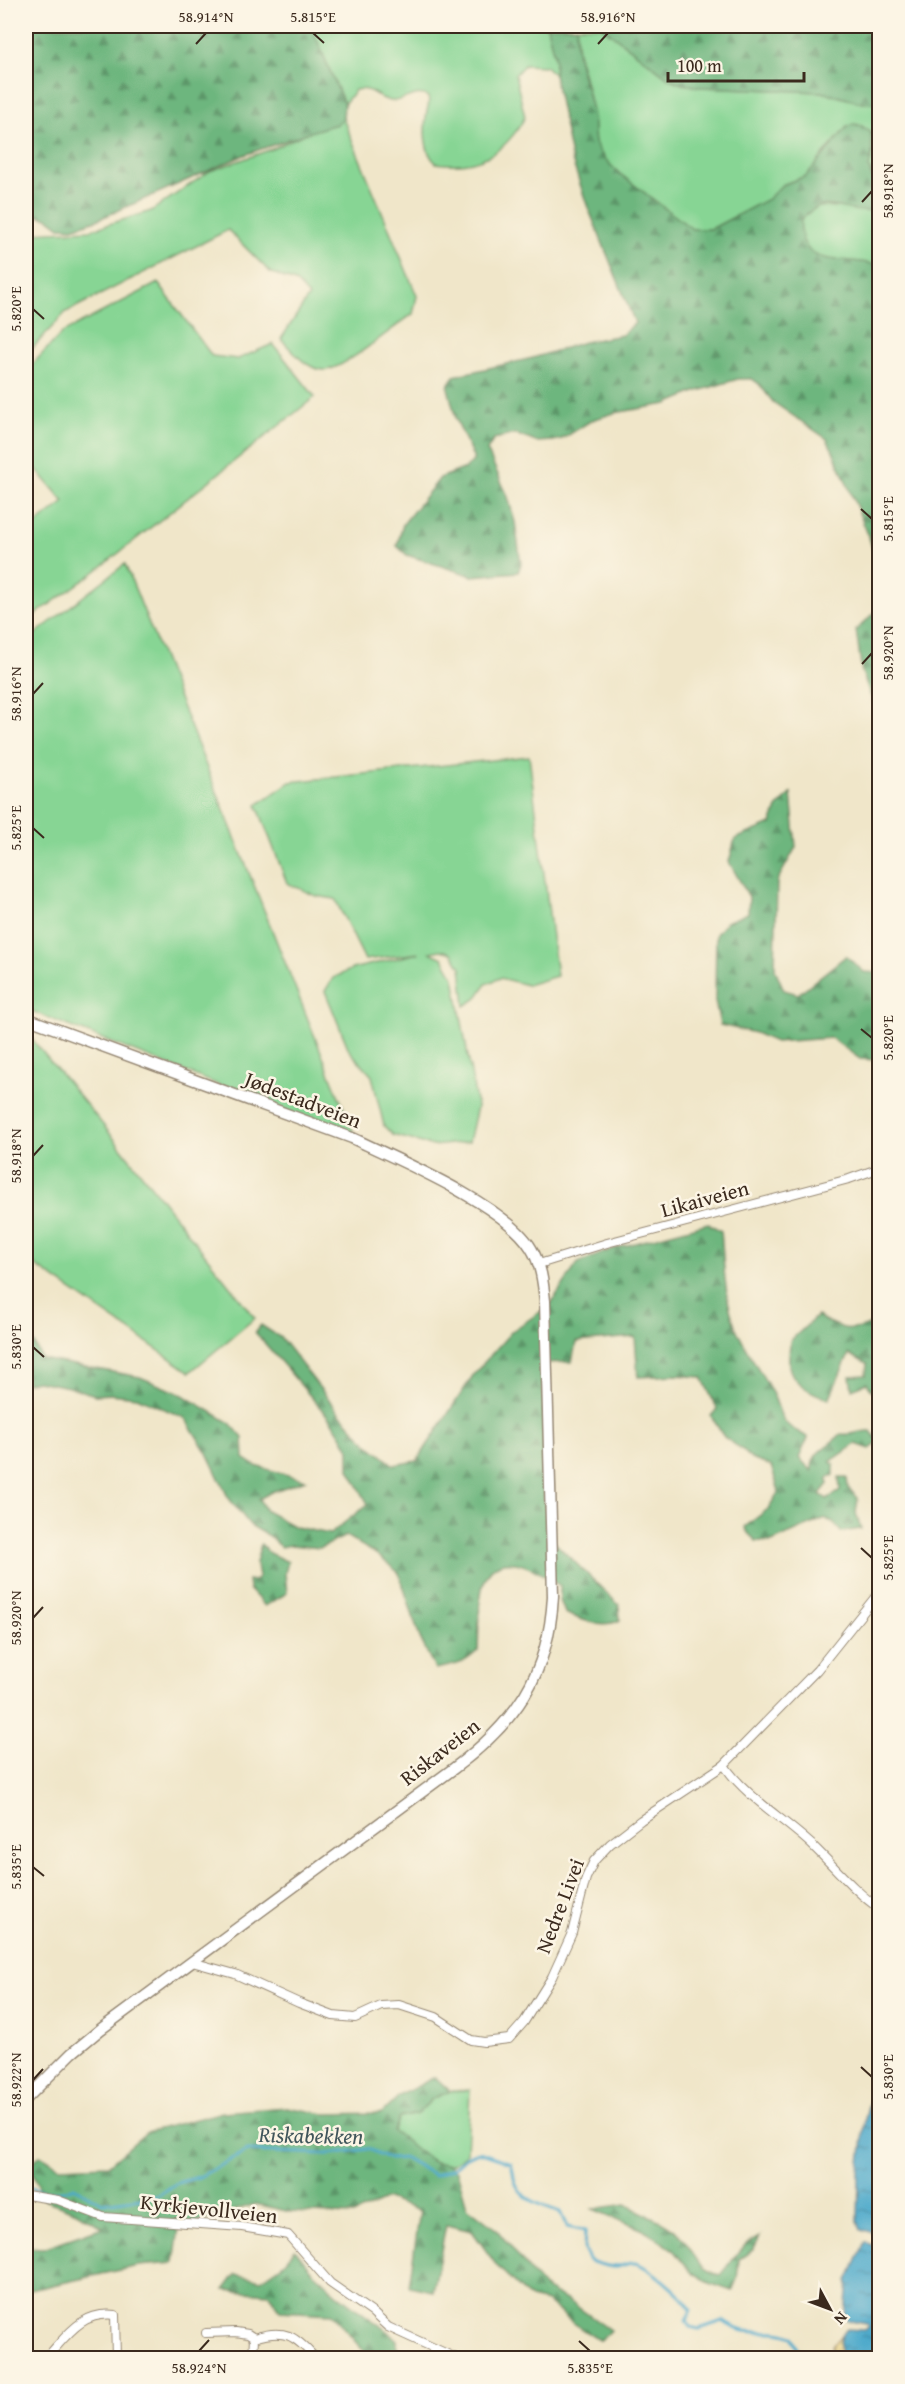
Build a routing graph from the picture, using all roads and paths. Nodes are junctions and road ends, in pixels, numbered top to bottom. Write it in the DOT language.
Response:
graph roads {
  1 [pos="26,1018"];
  2 [pos="879,1168"];
  3 [pos="539,1264"];
  4 [pos="879,1591"];
  5 [pos="724,1765"];
  6 [pos="879,1908"];
  7 [pos="192,1962"];
  8 [pos="26,2099"];
  9 [pos="26,2195"];
  10 [pos="206,2332"];
  11 [pos="254,2338"];
  12 [pos="46,2358"];
  13 [pos="116,2358"];
  14 [pos="254,2358"];
  15 [pos="315,2358"];
  16 [pos="456,2358"];
  1 -- 3 [label="main road, Jødestadveien"];
  2 -- 3 [label="street, Likaiveien"];
  3 -- 7 [label="main road, Riskaveien"];
  4 -- 5 [label="street, Nedre Livei"];
  5 -- 6 [label="street"];
  5 -- 7 [label="street, Nedre Livei"];
  7 -- 8 [label="main road, Riskaveien"];
  9 -- 16 [label="street, Kyrkjevollveien"];
  10 -- 11 [label="street"];
  11 -- 14 [label="street"];
  11 -- 15 [label="street"];
  12 -- 13 [label="street"];
}
